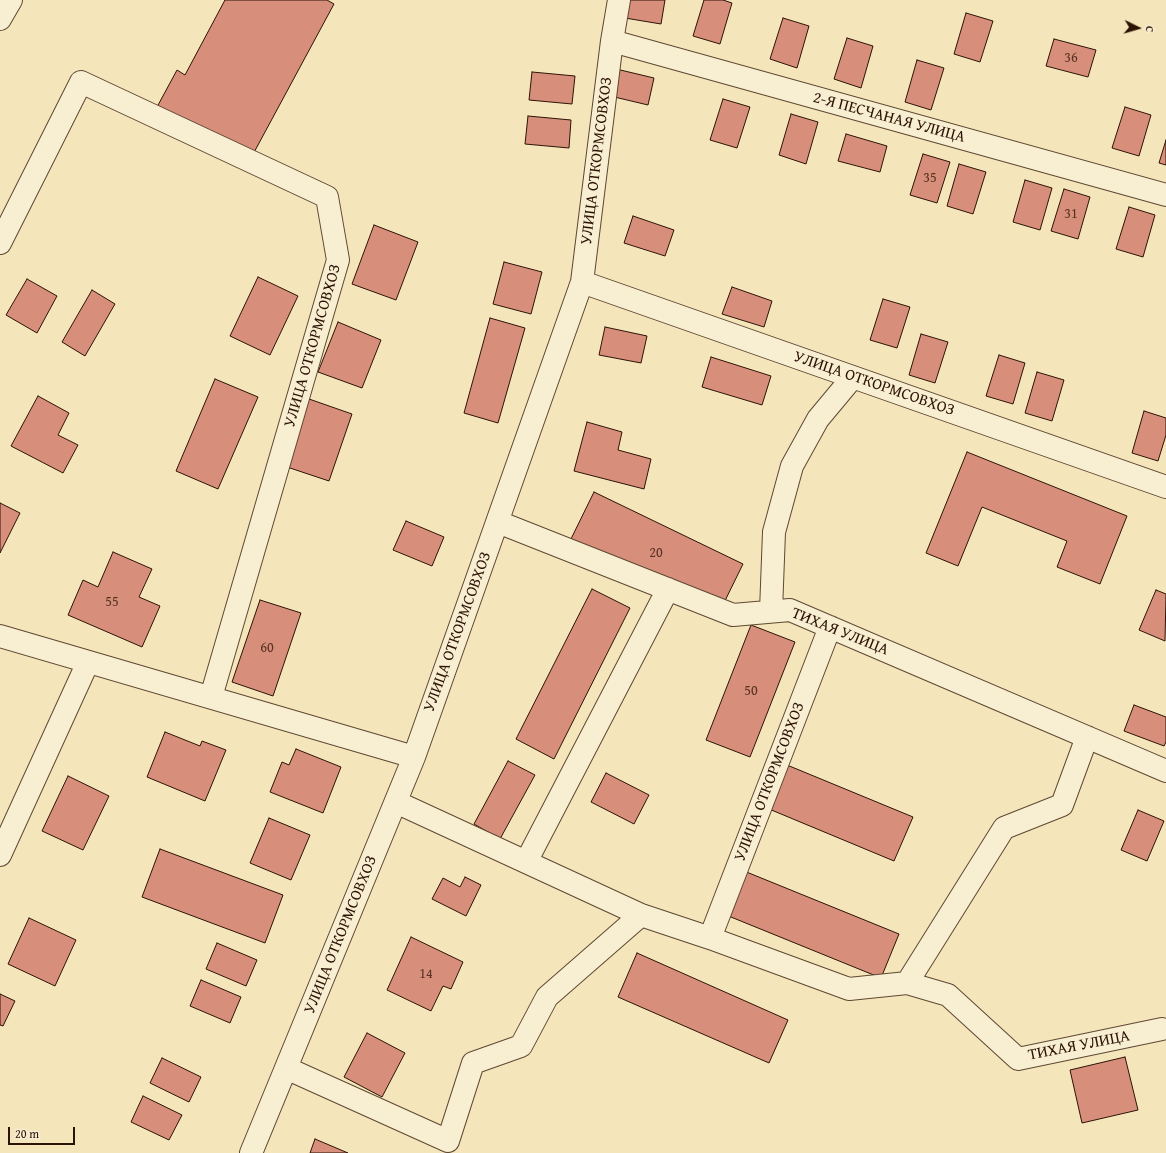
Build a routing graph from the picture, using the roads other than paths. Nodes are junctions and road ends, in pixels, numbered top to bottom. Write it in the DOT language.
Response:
graph roads {
  1 [pos="11,0"];
  2 [pos="619,0"];
  3 [pos="0,19"];
  4 [pos="612,41"];
  5 [pos="1166,195"];
  6 [pos="0,243"];
  7 [pos="582,282"];
  8 [pos="853,377"];
  9 [pos="1166,487"];
  10 [pos="498,522"];
  11 [pos="668,589"];
  12 [pos="771,612"];
  13 [pos="830,627"];
  14 [pos="0,636"];
  15 [pos="88,662"];
  16 [pos="211,697"];
  17 [pos="1087,737"];
  18 [pos="414,757"];
  19 [pos="1166,771"];
  20 [pos="396,802"];
  21 [pos="0,855"];
  22 [pos="526,862"];
  23 [pos="641,914"];
  24 [pos="710,938"];
  25 [pos="907,983"];
  26 [pos="1162,1030"];
  27 [pos="286,1068"];
  28 [pos="251,1153"];
  1 -- 3 [label="street"];
  2 -- 4 [label="street, УЛИЦА ОТКОРМСОВХОЗ"];
  4 -- 5 [label="street, 2-Я ПЕСЧАНАЯ УЛИЦА"];
  4 -- 7 [label="street, УЛИЦА ОТКОРМСОВХОЗ"];
  6 -- 16 [label="street, УЛИЦА ОТКОРМСОВХОЗ"];
  7 -- 8 [label="street, УЛИЦА ОТКОРМСОВХОЗ"];
  7 -- 10 [label="street, УЛИЦА ОТКОРМСОВХОЗ"];
  8 -- 9 [label="street, УЛИЦА ОТКОРМСОВХОЗ"];
  8 -- 12 [label="street"];
  10 -- 11 [label="street, ТИХАЯ УЛИЦА"];
  10 -- 18 [label="street, УЛИЦА ОТКОРМСОВХОЗ"];
  11 -- 12 [label="street, ТИХАЯ УЛИЦА"];
  11 -- 22 [label="street"];
  12 -- 13 [label="street, ТИХАЯ УЛИЦА"];
  13 -- 17 [label="street, ТИХАЯ УЛИЦА"];
  13 -- 24 [label="street, УЛИЦА ОТКОРМСОВХОЗ"];
  14 -- 15 [label="street"];
  15 -- 16 [label="street"];
  15 -- 21 [label="street"];
  16 -- 18 [label="street"];
  17 -- 19 [label="street, ТИХАЯ УЛИЦА"];
  17 -- 25 [label="street"];
  18 -- 20 [label="street, УЛИЦА ОТКОРМСОВХОЗ"];
  20 -- 22 [label="street"];
  20 -- 27 [label="street, УЛИЦА ОТКОРМСОВХОЗ"];
  22 -- 23 [label="street"];
  23 -- 24 [label="street"];
  23 -- 27 [label="street"];
  24 -- 25 [label="street"];
  25 -- 26 [label="street, ТИХАЯ УЛИЦА"];
  27 -- 28 [label="street, УЛИЦА ОТКОРМСОВХОЗ"];
}
